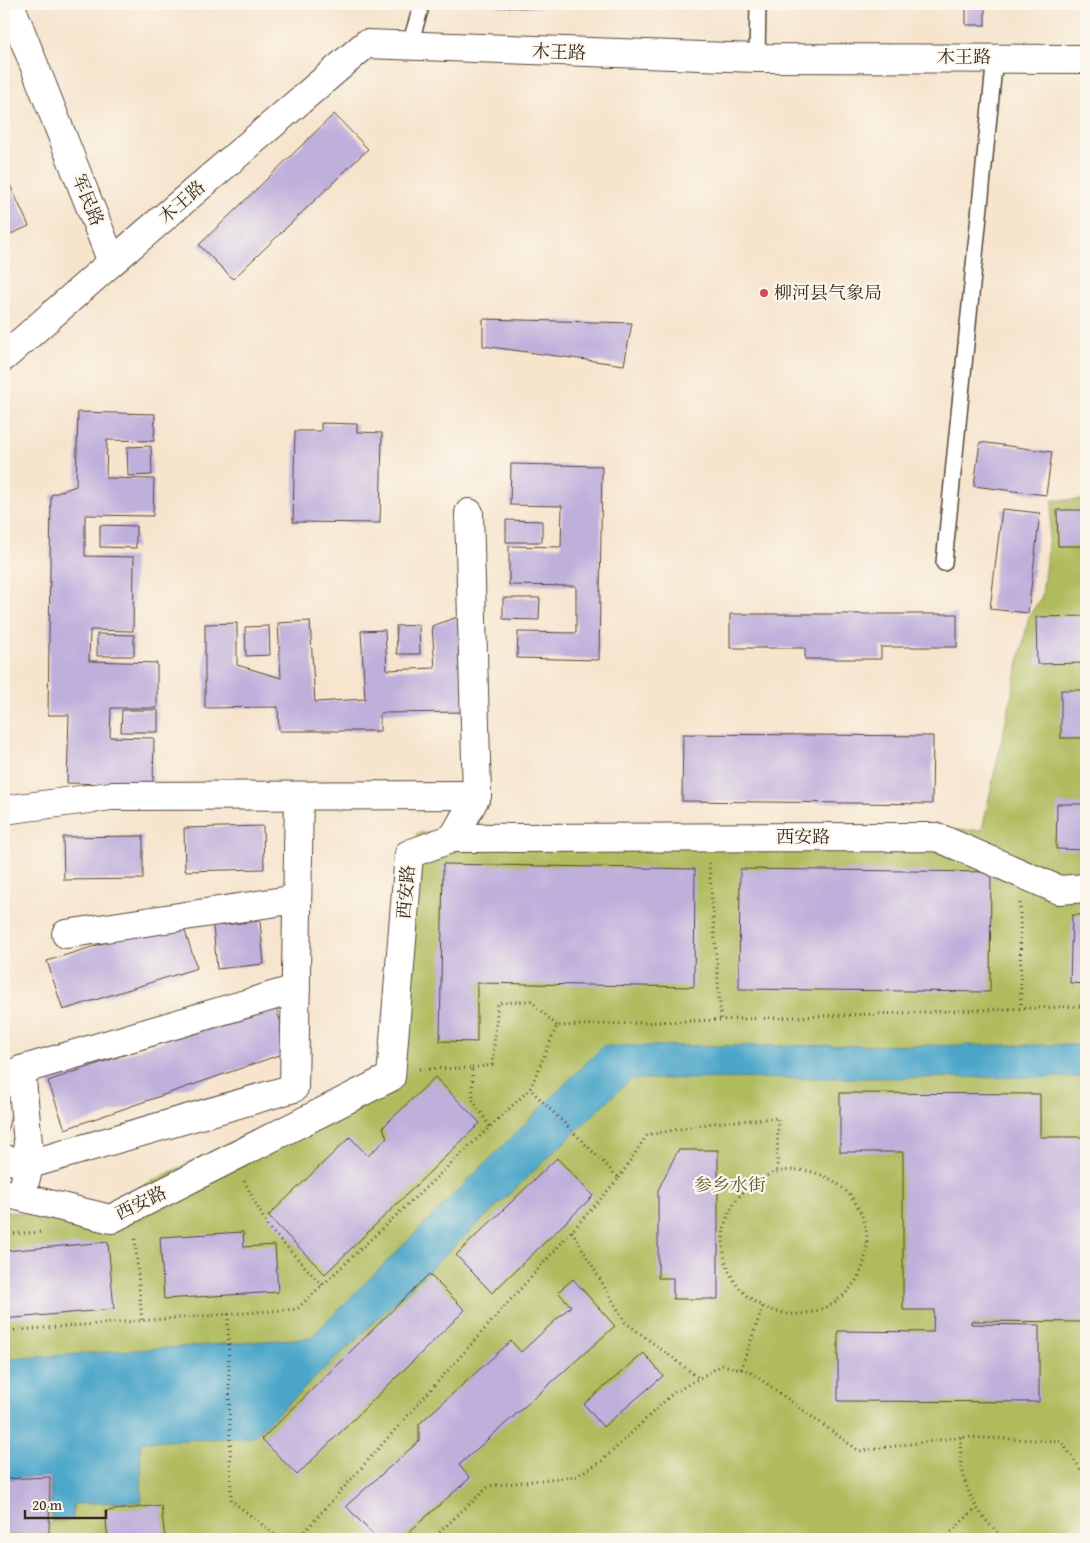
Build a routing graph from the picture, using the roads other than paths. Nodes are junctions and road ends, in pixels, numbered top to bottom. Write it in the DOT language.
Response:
graph roads {
  1 [pos="10,4"];
  2 [pos="422,4"];
  3 [pos="758,4"];
  4 [pos="409,47"];
  5 [pos="995,57"];
  6 [pos="757,58"];
  7 [pos="1086,59"];
  8 [pos="112,262"];
  9 [pos="4,357"];
  10 [pos="469,513"];
  11 [pos="944,563"];
  12 [pos="477,795"];
  13 [pos="299,796"];
  14 [pos="4,810"];
  15 [pos="452,838"];
  16 [pos="1086,888"];
  17 [pos="297,899"];
  18 [pos="66,934"];
  19 [pos="296,990"];
  20 [pos="12,1068"];
  21 [pos="17,1162"];
  22 [pos="12,1195"];
  1 -- 8 [label="street, 军民路"];
  2 -- 4 [label="lane"];
  3 -- 6 [label="lane"];
  4 -- 6 [label="street, 木王路"];
  4 -- 8 [label="street, 木王路"];
  5 -- 6 [label="street, 木王路"];
  5 -- 7 [label="street, 木王路"];
  5 -- 11 [label="lane"];
  8 -- 9 [label="street"];
  10 -- 12 [label="street"];
  12 -- 13 [label="street"];
  12 -- 15 [label="street"];
  13 -- 14 [label="street"];
  13 -- 17 [label="street"];
  15 -- 16 [label="street, 西安路"];
  15 -- 22 [label="street, 西安路"];
  17 -- 18 [label="street"];
  17 -- 19 [label="street"];
  19 -- 20 [label="street"];
  19 -- 21 [label="street"];
  20 -- 21 [label="street"];
  21 -- 22 [label="street"];
}
